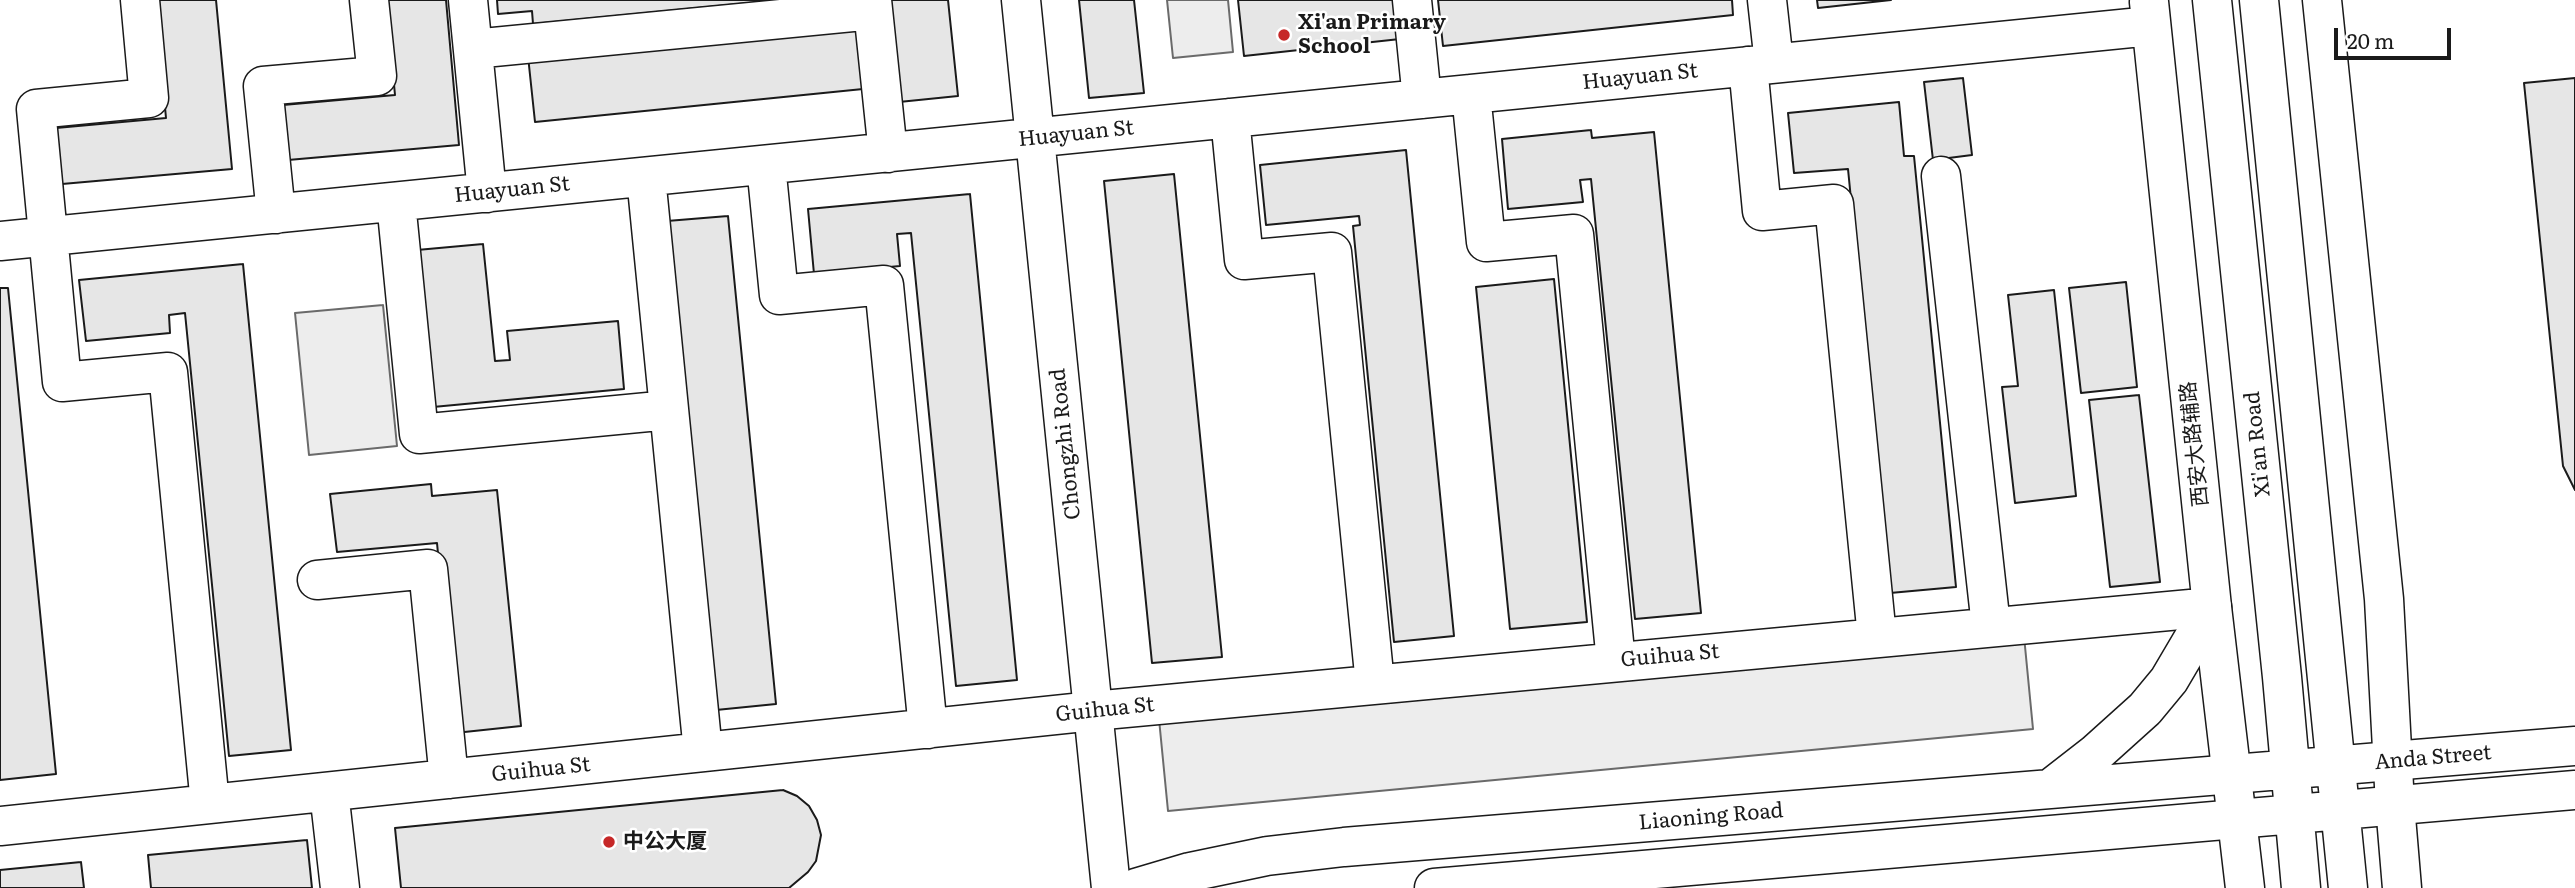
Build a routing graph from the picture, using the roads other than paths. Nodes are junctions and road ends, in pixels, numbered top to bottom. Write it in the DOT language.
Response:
graph roads {
  1 [pos="140,0"];
  2 [pos="369,0"];
  3 [pos="468,0"];
  4 [pos="1021,0"];
  5 [pos="1412,0"];
  6 [pos="1768,0"];
  7 [pos="2212,0"];
  8 [pos="2259,0"];
  9 [pos="2322,0"];
  10 [pos="872,5"];
  11 [pos="2150,13"];
  12 [pos="473,49"];
  13 [pos="1761,65"];
  14 [pos="1471,94"];
  15 [pos="1422,99"];
  16 [pos="1230,118"];
  17 [pos="1035,138"];
  18 [pos="888,153"];
  19 [pos="766,164"];
  20 [pos="1941,176"];
  21 [pos="646,177"];
  22 [pos="487,193"];
  23 [pos="396,202"];
  24 [pos="276,214"];
  25 [pos="48,237"];
  26 [pos="0,242"];
  27 [pos="669,410"];
  28 [pos="317,580"];
  29 [pos="2212,607"];
  30 [pos="1991,626"];
  31 [pos="1877,637"];
  32 [pos="1616,662"];
  33 [pos="1375,684"];
  34 [pos="1093,711"];
  35 [pos="928,729"];
  36 [pos="2575,746"];
  37 [pos="703,752"];
  38 [pos="2392,761"];
  39 [pos="2336,766"];
  40 [pos="2291,769"];
  41 [pos="2233,775"];
  42 [pos="449,779"];
  43 [pos="2050,789"];
  44 [pos="2575,790"];
  45 [pos="329,792"];
  46 [pos="210,804"];
  47 [pos="2395,805"];
  48 [pos="2340,810"];
  49 [pos="2295,814"];
  50 [pos="2238,819"];
  51 [pos="0,826"];
  52 [pos="340,888"];
  53 [pos="1111,888"];
  54 [pos="1136,888"];
  55 [pos="1434,888"];
  56 [pos="2245,888"];
  57 [pos="2301,888"];
  58 [pos="2348,888"];
  59 [pos="2402,888"];
  1 -- 25 [label="street"];
  2 -- 24 [label="street"];
  3 -- 12 [label="street"];
  4 -- 17 [label="street, Chongzhi Road"];
  5 -- 15 [label="street"];
  6 -- 13 [label="street"];
  7 -- 40 [label="street, Xi'an Road"];
  8 -- 39 [label="street"];
  9 -- 38 [label="street"];
  10 -- 12 [label="street"];
  10 -- 18 [label="street"];
  11 -- 13 [label="street, Huayuan St"];
  11 -- 29 [label="street, 西安大路辅路"];
  12 -- 22 [label="street"];
  13 -- 14 [label="street, Huayuan St"];
  13 -- 31 [label="street"];
  14 -- 15 [label="street, Huayuan St"];
  14 -- 32 [label="street"];
  15 -- 16 [label="street, Huayuan St"];
  16 -- 17 [label="street, Huayuan St"];
  16 -- 33 [label="street"];
  17 -- 18 [label="street, Huayuan St"];
  17 -- 34 [label="street, Chongzhi Road"];
  18 -- 19 [label="street, Huayuan St"];
  19 -- 21 [label="street, Huayuan St"];
  19 -- 35 [label="street"];
  20 -- 30 [label="street"];
  21 -- 22 [label="street, Huayuan St"];
  21 -- 27 [label="street"];
  22 -- 23 [label="street, Huayuan St"];
  23 -- 24 [label="street, Huayuan St"];
  23 -- 27 [label="street"];
  24 -- 25 [label="street, Huayuan St"];
  25 -- 26 [label="street, Huayuan St"];
  25 -- 46 [label="street"];
  27 -- 37 [label="street"];
  28 -- 42 [label="street"];
  29 -- 30 [label="street, Guihua St"];
  29 -- 41 [label="street, 西安大路辅路"];
  29 -- 43 [label="street"];
  30 -- 31 [label="street, Guihua St"];
  31 -- 32 [label="street, Guihua St"];
  32 -- 33 [label="street, Guihua St"];
  33 -- 34 [label="street, Guihua St"];
  34 -- 35 [label="street, Guihua St"];
  34 -- 53 [label="street, Chongzhi Road"];
  35 -- 37 [label="street, Guihua St"];
  36 -- 38 [label="street, Anda Street"];
  37 -- 42 [label="street, Guihua St"];
  38 -- 39 [label="street, Anda Street"];
  38 -- 47 [label="street"];
  39 -- 40 [label="street, Anda Street"];
  39 -- 48 [label="street"];
  40 -- 41 [label="street, Liaoning Road"];
  40 -- 49 [label="street, Xi'an Road"];
  41 -- 43 [label="street, Liaoning Road"];
  41 -- 50 [label="street, 西安大路辅路"];
  42 -- 45 [label="street, Guihua St"];
  43 -- 54 [label="street, Liaoning Road"];
  44 -- 47 [label="street, Anda Street"];
  45 -- 46 [label="street, Guihua St"];
  45 -- 52 [label="street"];
  46 -- 51 [label="street, Guihua St"];
  47 -- 48 [label="street, Anda Street"];
  47 -- 59 [label="street"];
  48 -- 49 [label="street, Anda Street"];
  48 -- 58 [label="street"];
  49 -- 50 [label="street"];
  49 -- 57 [label="street, Xi'an Road"];
  50 -- 55 [label="street"];
  50 -- 56 [label="street, 西安大路辅路"];
}
